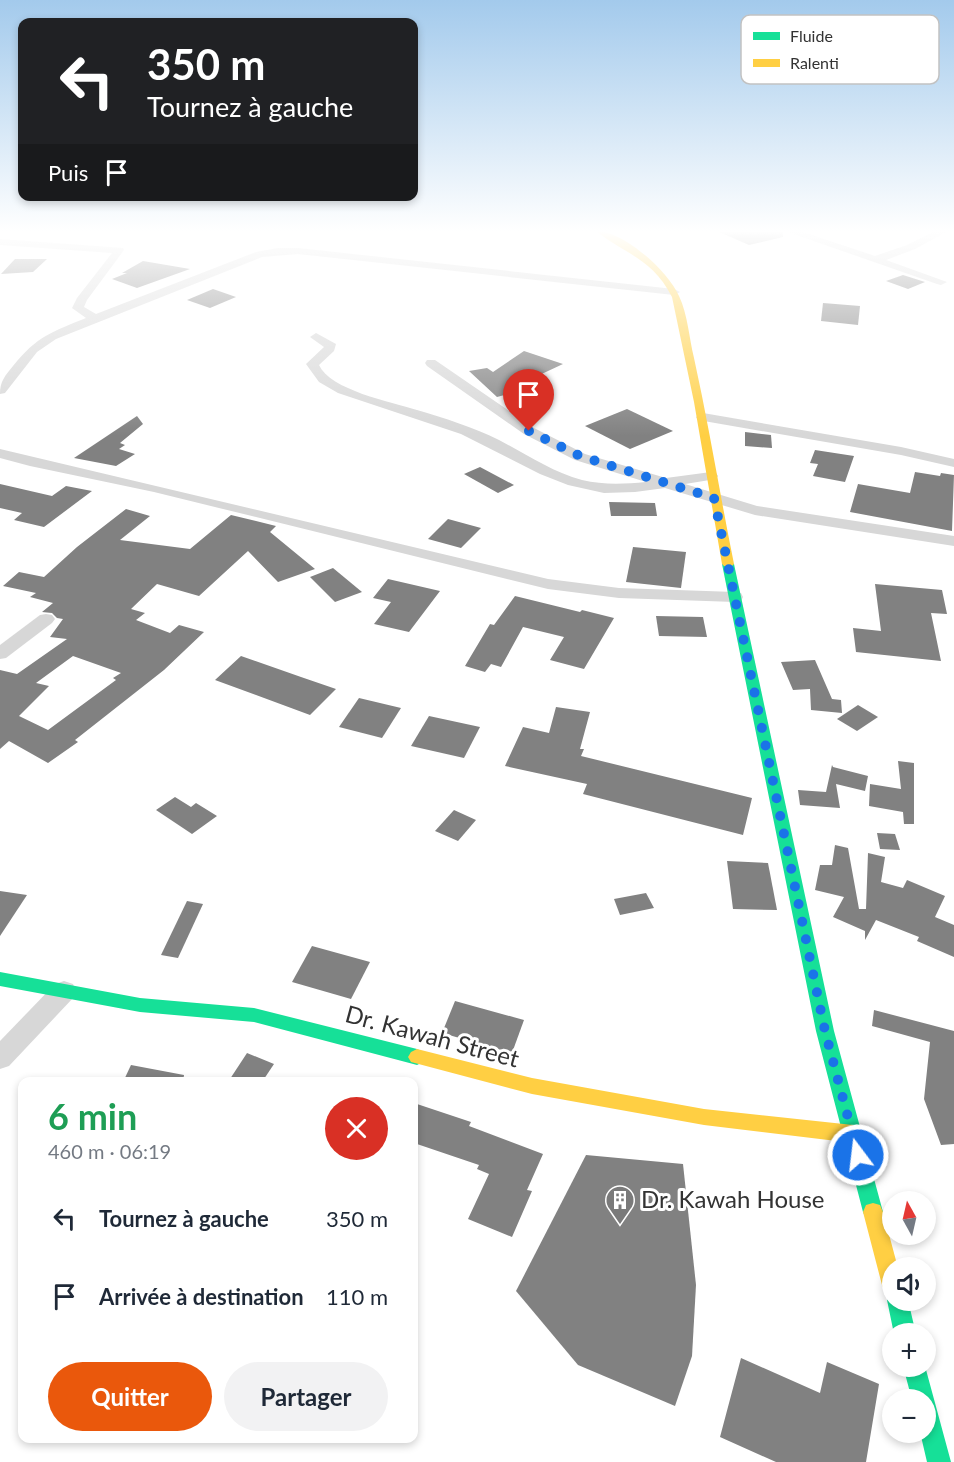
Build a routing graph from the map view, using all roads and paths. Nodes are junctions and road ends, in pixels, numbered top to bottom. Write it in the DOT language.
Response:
graph roads {
  1 [pos="82,299"];
  2 [pos="147,299"];
  3 [pos="676,299"];
  4 [pos="94,318"];
  5 [pos="316,337"];
  6 [pos="431,363"];
  7 [pos="0,390"];
  8 [pos="703,417"];
  9 [pos="0,453"];
  10 [pos="954,463"];
  11 [pos="711,476"];
  12 [pos="667,484"];
  13 [pos="714,498"];
  14 [pos="954,541"];
  15 [pos="735,597"];
  16 [pos="46,619"];
  17 [pos="0,654"];
  18 [pos="0,979"];
  19 [pos="64,991"];
  20 [pos="0,1058"];
  21 [pos="853,1134"];
  22 [pos="885,1257"];
  23 [pos="934,1443"];
  24 [pos="939,1462"];
  1 -- 4 [label="street"];
  2 -- 4 [label="street"];
  3 -- 8 [label="street"];
  4 -- 7 [label="street"];
  5 -- 12 [label="street"];
  6 -- 12 [label="street"];
  8 -- 10 [label="street"];
  8 -- 11 [label="street"];
  9 -- 15 [label="street"];
  11 -- 12 [label="street"];
  11 -- 13 [label="street"];
  12 -- 13 [label="street"];
  13 -- 14 [label="street"];
  13 -- 15 [label="street"];
  15 -- 21 [label="street"];
  16 -- 17 [label="street"];
  18 -- 19 [label="street, Dr. Kawah Street"];
  19 -- 20 [label="street"];
  19 -- 21 [label="street, Dr. Kawah Street"];
  21 -- 22 [label="street"];
  23 -- 24 [label="street"];
}
